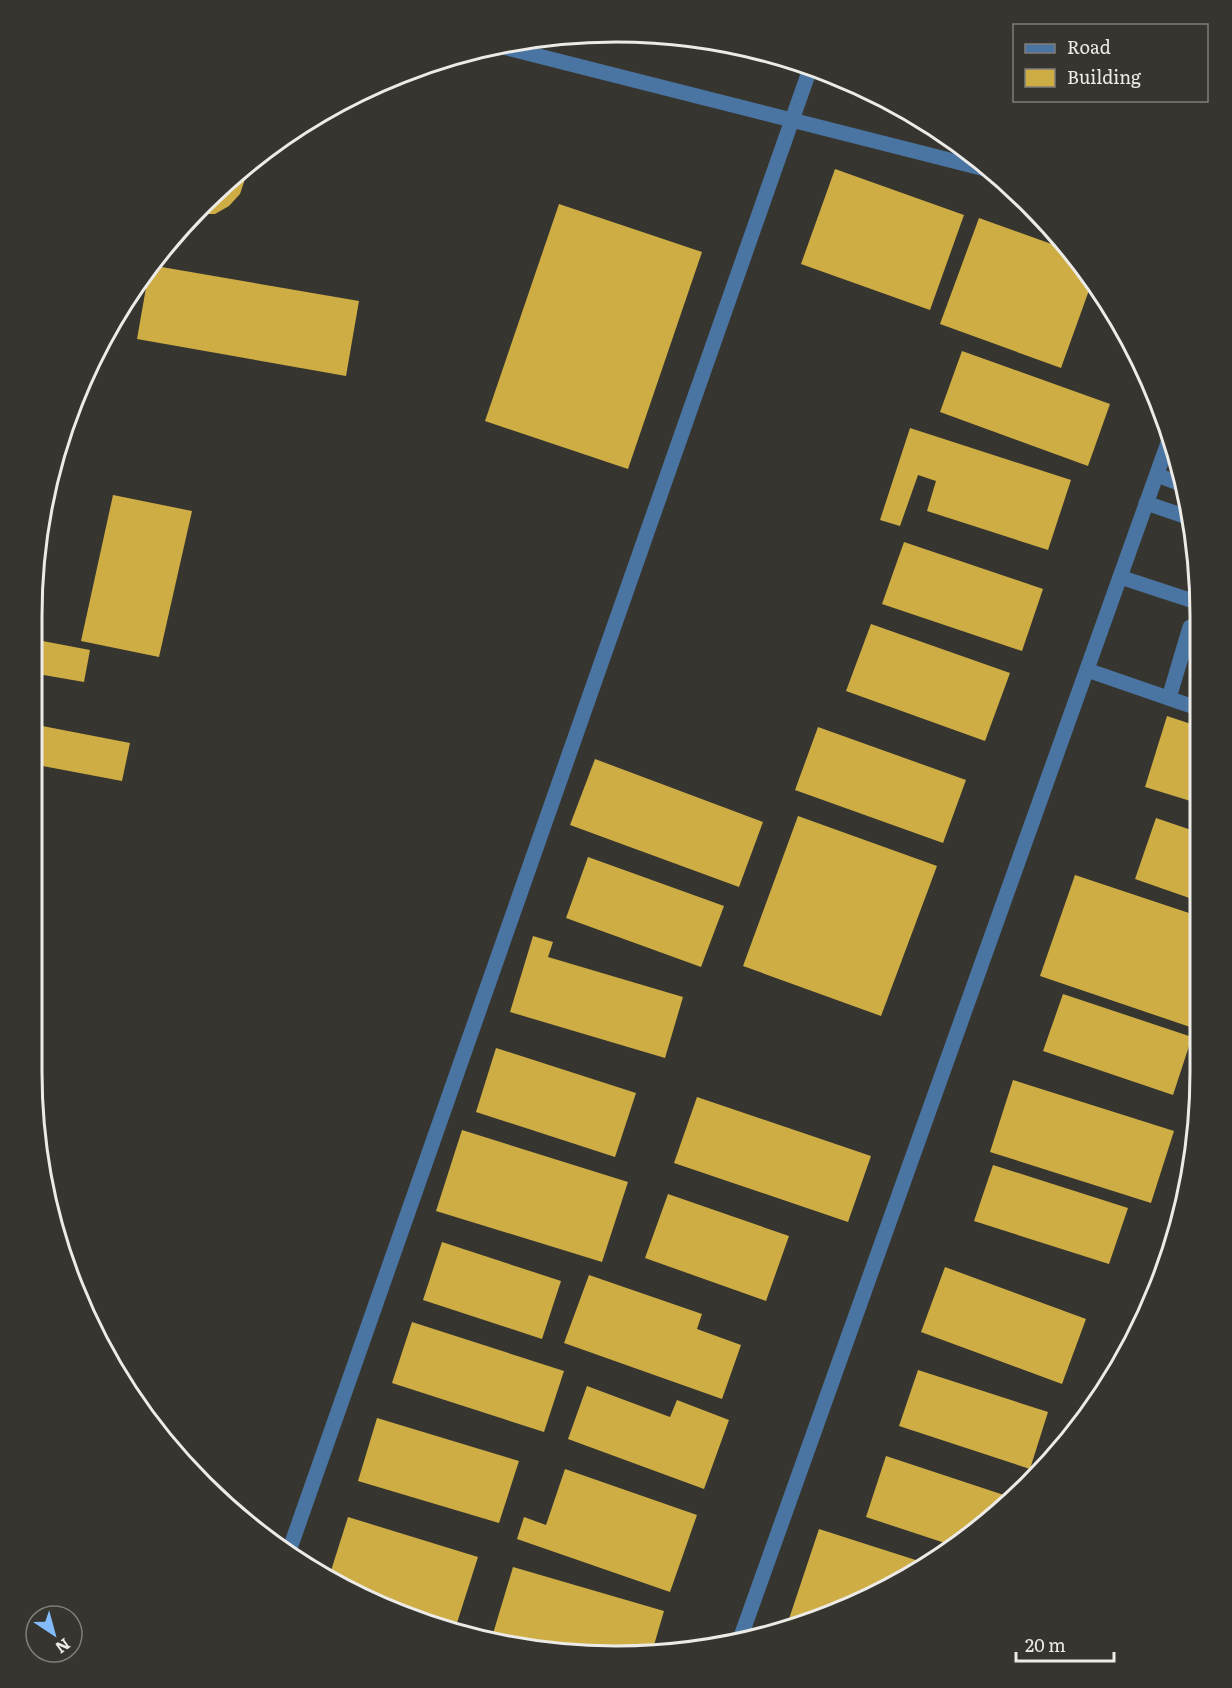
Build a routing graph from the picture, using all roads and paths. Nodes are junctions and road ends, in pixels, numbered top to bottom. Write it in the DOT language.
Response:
graph roads {
  1 [pos="518,51"];
  2 [pos="808,75"];
  3 [pos="792,120"];
  4 [pos="970,165"];
  5 [pos="1165,450"];
  6 [pos="1156,475"];
  7 [pos="1173,481"];
  8 [pos="1146,503"];
  9 [pos="1181,515"];
  10 [pos="1120,577"];
  11 [pos="1190,600"];
  12 [pos="1190,627"];
  13 [pos="1086,670"];
  14 [pos="1169,698"];
  15 [pos="1190,706"];
  16 [pos="291,1545"];
  17 [pos="743,1631"];
  1 -- 3 [label="street"];
  2 -- 3 [label="street"];
  3 -- 4 [label="street"];
  3 -- 16 [label="street"];
  5 -- 6 [label="street"];
  6 -- 7 [label="street"];
  6 -- 8 [label="street"];
  8 -- 9 [label="street"];
  8 -- 10 [label="street"];
  10 -- 11 [label="street"];
  10 -- 13 [label="street"];
  12 -- 14 [label="street"];
  13 -- 14 [label="street"];
  13 -- 17 [label="street"];
  14 -- 15 [label="street"];
}
